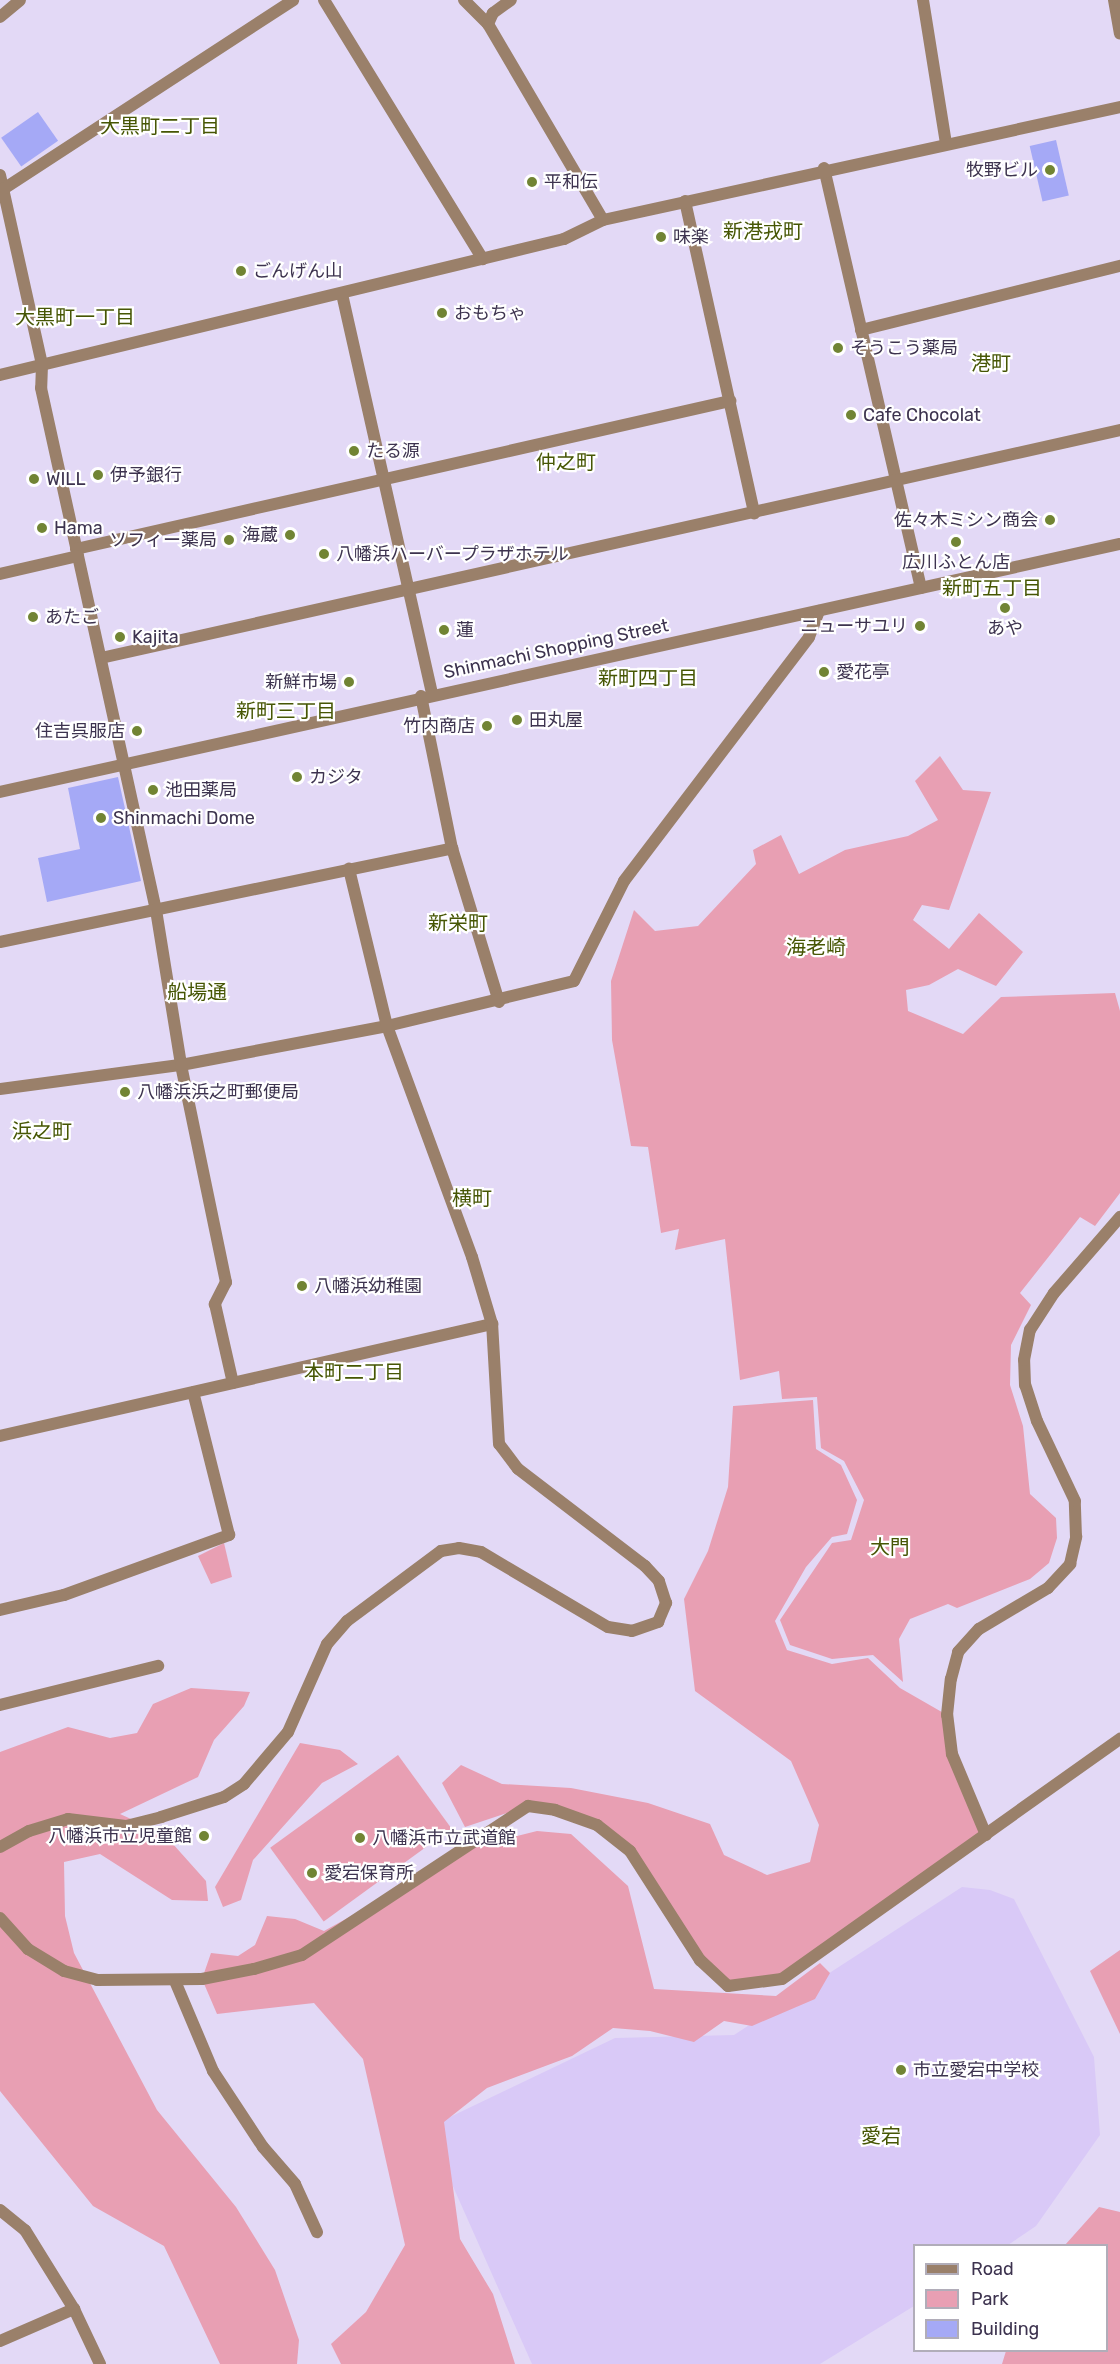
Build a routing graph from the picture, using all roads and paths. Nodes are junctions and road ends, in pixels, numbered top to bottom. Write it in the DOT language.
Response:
graph roads {
  1 [pos="20,0"];
  2 [pos="293,0"];
  3 [pos="324,0"];
  4 [pos="464,0"];
  5 [pos="511,0"];
  6 [pos="922,0"];
  7 [pos="1114,0"];
  8 [pos="0,17"];
  9 [pos="489,24"];
  10 [pos="1120,33"];
  11 [pos="1120,107"];
  12 [pos="946,143"];
  13 [pos="824,168"];
  14 [pos="0,175"];
  15 [pos="5,188"];
  16 [pos="685,201"];
  17 [pos="603,220"];
  18 [pos="483,259"];
  19 [pos="1120,266"];
  20 [pos="342,294"];
  21 [pos="861,330"];
  22 [pos="42,365"];
  23 [pos="0,375"];
  24 [pos="730,401"];
  25 [pos="1120,429"];
  26 [pos="383,479"];
  27 [pos="895,479"];
  28 [pos="754,513"];
  29 [pos="1120,544"];
  30 [pos="77,552"];
  31 [pos="0,574"];
  32 [pos="921,588"];
  33 [pos="409,590"];
  34 [pos="819,611"];
  35 [pos="101,658"];
  36 [pos="426,695"];
  37 [pos="126,762"];
  38 [pos="0,792"];
  39 [pos="453,848"];
  40 [pos="349,869"];
  41 [pos="156,910"];
  42 [pos="0,942"];
  43 [pos="499,1002"];
  44 [pos="387,1026"];
  45 [pos="181,1065"];
  46 [pos="0,1089"];
  47 [pos="1120,1217"];
  48 [pos="492,1324"];
  49 [pos="233,1383"];
  50 [pos="193,1392"];
  51 [pos="0,1436"];
  52 [pos="0,1610"];
  53 [pos="158,1666"];
  54 [pos="0,1705"];
  55 [pos="1120,1739"];
  56 [pos="986,1835"];
  57 [pos="0,1847"];
  58 [pos="0,1918"];
  59 [pos="175,1981"];
  60 [pos="0,2210"];
  61 [pos="317,2232"];
  62 [pos="74,2309"];
  63 [pos="0,2341"];
  64 [pos="100,2364"];
  1 -- 8 [label="street"];
  2 -- 15 [label="street"];
  3 -- 18 [label="street"];
  4 -- 9 [label="street"];
  5 -- 9 [label="street"];
  6 -- 12 [label="street"];
  7 -- 10 [label="street"];
  9 -- 17 [label="street"];
  11 -- 12 [label="street"];
  12 -- 13 [label="street"];
  13 -- 16 [label="street"];
  13 -- 21 [label="street"];
  14 -- 15 [label="street"];
  15 -- 22 [label="street"];
  16 -- 17 [label="street"];
  16 -- 24 [label="street"];
  17 -- 18 [label="street"];
  18 -- 20 [label="street"];
  19 -- 21 [label="street"];
  20 -- 22 [label="street"];
  20 -- 26 [label="street"];
  21 -- 27 [label="street"];
  22 -- 23 [label="street"];
  22 -- 30 [label="street"];
  24 -- 26 [label="street"];
  24 -- 28 [label="street"];
  25 -- 27 [label="street"];
  26 -- 30 [label="street"];
  26 -- 33 [label="street"];
  27 -- 28 [label="street"];
  27 -- 32 [label="street"];
  28 -- 33 [label="street"];
  29 -- 32 [label="street, Shinmachi Shopping Street"];
  30 -- 31 [label="street"];
  30 -- 35 [label="street"];
  32 -- 34 [label="street, Shinmachi Shopping Street"];
  33 -- 35 [label="street"];
  33 -- 36 [label="street"];
  34 -- 36 [label="street, Shinmachi Shopping Street"];
  34 -- 43 [label="street"];
  35 -- 37 [label="street"];
  36 -- 37 [label="street, Shinmachi Shopping Street"];
  36 -- 39 [label="street"];
  37 -- 38 [label="street, Shinmachi Shopping Street"];
  37 -- 41 [label="street"];
  39 -- 40 [label="street"];
  39 -- 43 [label="street"];
  40 -- 41 [label="street"];
  40 -- 44 [label="street"];
  41 -- 42 [label="street"];
  41 -- 45 [label="street"];
  43 -- 44 [label="street"];
  44 -- 45 [label="street"];
  44 -- 48 [label="street"];
  45 -- 46 [label="street"];
  45 -- 49 [label="street"];
  47 -- 56 [label="street"];
  48 -- 49 [label="street"];
  48 -- 57 [label="street"];
  49 -- 50 [label="street"];
  50 -- 51 [label="street"];
  50 -- 52 [label="street"];
  53 -- 54 [label="street"];
  55 -- 56 [label="street"];
  56 -- 59 [label="street"];
  58 -- 59 [label="street"];
  59 -- 61 [label="street"];
  60 -- 62 [label="street"];
  62 -- 63 [label="street"];
  62 -- 64 [label="street"];
}
